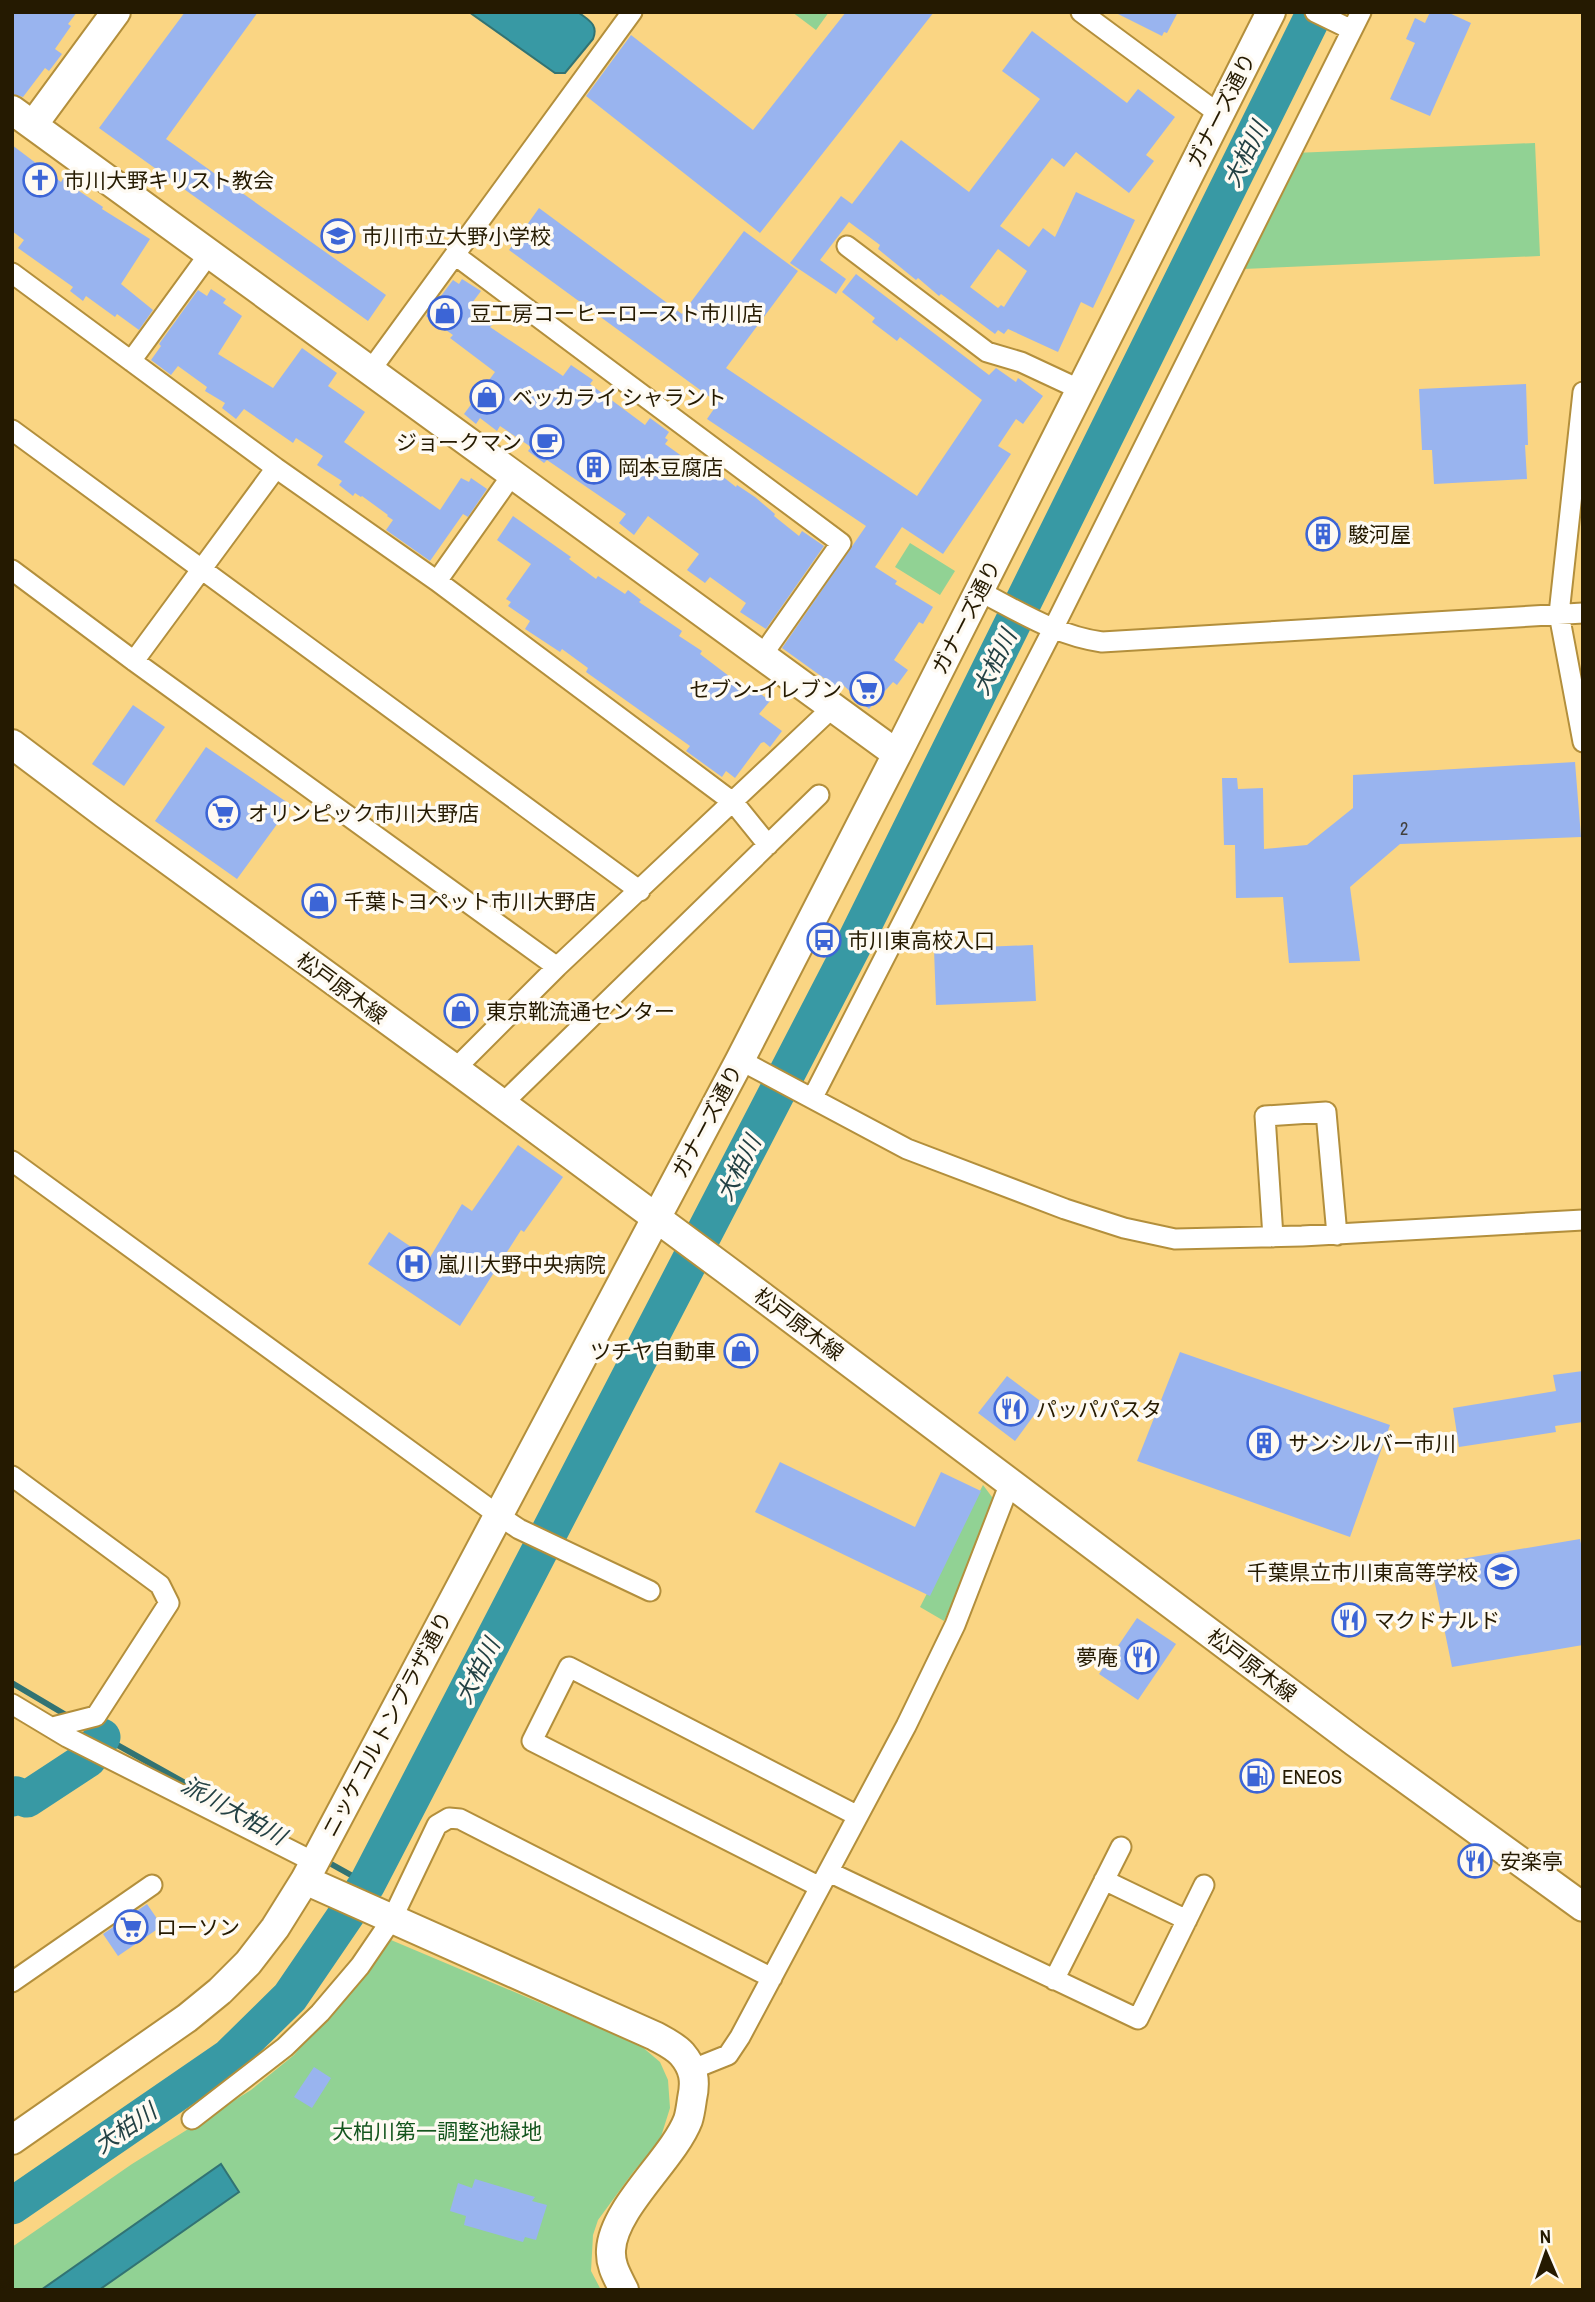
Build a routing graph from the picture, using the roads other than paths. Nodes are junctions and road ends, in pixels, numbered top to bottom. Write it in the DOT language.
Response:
graph roads {
  1 [pos="116,12"];
  2 [pos="1081,12"];
  3 [pos="1271,12"];
  4 [pos="1315,12"];
  5 [pos="1361,12"];
  6 [pos="622,16"];
  7 [pos="1105,20"];
  8 [pos="1352,30"];
  9 [pos="1219,114"];
  10 [pos="22,118"];
  11 [pos="845,248"];
  12 [pos="209,254"];
  13 [pos="455,255"];
  14 [pos="12,273"];
  15 [pos="131,361"];
  16 [pos="370,371"];
  17 [pos="1081,390"];
  18 [pos="1583,392"];
  19 [pos="12,430"];
  20 [pos="276,468"];
  21 [pos="512,475"];
  22 [pos="12,569"];
  23 [pos="201,569"];
  24 [pos="436,581"];
  25 [pos="979,591"];
  26 [pos="1583,613"];
  27 [pos="1559,614"];
  28 [pos="1053,629"];
  29 [pos="761,657"];
  30 [pos="134,661"];
  31 [pos="832,708"];
  32 [pos="1583,742"];
  33 [pos="12,744"];
  34 [pos="897,754"];
  35 [pos="819,795"];
  36 [pos="734,803"];
  37 [pos="768,845"];
  38 [pos="640,891"];
  39 [pos="557,967"];
  40 [pos="740,1060"];
  41 [pos="455,1069"];
  42 [pos="813,1097"];
  43 [pos="502,1104"];
  44 [pos="12,1161"];
  45 [pos="1583,1220"];
  46 [pos="665,1225"];
  47 [pos="1337,1235"];
  48 [pos="1273,1237"];
  49 [pos="12,1476"];
  50 [pos="1010,1483"];
  51 [pos="509,1522"];
  52 [pos="650,1591"];
  53 [pos="12,1704"];
  54 [pos="53,1727"];
  55 [pos="858,1816"];
  56 [pos="1121,1847"];
  57 [pos="316,1877"];
  58 [pos="825,1880"];
  59 [pos="1104,1880"];
  60 [pos="152,1885"];
  61 [pos="1204,1885"];
  62 [pos="1583,1907"];
  63 [pos="386,1917"];
  64 [pos="1187,1920"];
  65 [pos="772,1978"];
  66 [pos="1054,1980"];
  67 [pos="12,1982"];
  68 [pos="693,2069"];
  69 [pos="192,2119"];
  70 [pos="12,2140"];
  71 [pos="624,2290"];
  1 -- 10 [label="street"];
  2 -- 7 [label="street"];
  3 -- 9 [label="street, ガナーズ通り"];
  4 -- 8 [label="street"];
  5 -- 8 [label="street"];
  6 -- 13 [label="street"];
  7 -- 9 [label="street"];
  8 -- 28 [label="street"];
  9 -- 17 [label="street, ガナーズ通り"];
  10 -- 12 [label="street"];
  11 -- 17 [label="street"];
  12 -- 15 [label="street"];
  12 -- 16 [label="street"];
  13 -- 16 [label="street"];
  13 -- 29 [label="street"];
  14 -- 15 [label="street"];
  15 -- 20 [label="street"];
  16 -- 21 [label="street"];
  17 -- 25 [label="street, ガナーズ通り"];
  18 -- 27 [label="street"];
  19 -- 23 [label="street"];
  20 -- 23 [label="street"];
  20 -- 24 [label="street"];
  21 -- 24 [label="street"];
  21 -- 29 [label="street"];
  22 -- 30 [label="street"];
  23 -- 30 [label="street"];
  23 -- 38 [label="street"];
  24 -- 36 [label="street"];
  25 -- 28 [label="street"];
  25 -- 34 [label="street, ガナーズ通り"];
  26 -- 27 [label="street"];
  27 -- 28 [label="street"];
  27 -- 32 [label="street"];
  28 -- 42 [label="street"];
  29 -- 31 [label="street"];
  30 -- 39 [label="street"];
  31 -- 34 [label="street"];
  31 -- 36 [label="street"];
  33 -- 41 [label="street, 松戸原木線"];
  34 -- 40 [label="street, ガナーズ通り"];
  35 -- 37 [label="street"];
  36 -- 37 [label="street"];
  36 -- 38 [label="street"];
  37 -- 43 [label="street"];
  38 -- 39 [label="street"];
  39 -- 41 [label="street"];
  40 -- 42 [label="street"];
  40 -- 46 [label="street, ガナーズ通り"];
  41 -- 43 [label="street, 松戸原木線"];
  42 -- 48 [label="street"];
  43 -- 46 [label="street, 松戸原木線"];
  44 -- 51 [label="street"];
  45 -- 47 [label="street"];
  46 -- 50 [label="street, 松戸原木線"];
  46 -- 51 [label="street, ニッケコルトンプラザ通り"];
  47 -- 48 [label="street"];
  47 -- 48 [label="street"];
  49 -- 54 [label="street"];
  50 -- 55 [label="street"];
  50 -- 62 [label="street, 松戸原木線"];
  51 -- 52 [label="street"];
  51 -- 57 [label="street, ニッケコルトンプラザ通り"];
  53 -- 54 [label="street"];
  54 -- 57 [label="street"];
  55 -- 58 [label="street"];
  55 -- 58 [label="street"];
  56 -- 59 [label="street"];
  57 -- 63 [label="street"];
  57 -- 70 [label="street, ニッケコルトンプラザ通り"];
  58 -- 65 [label="street"];
  58 -- 66 [label="street"];
  59 -- 64 [label="street"];
  59 -- 66 [label="street"];
  60 -- 67 [label="street"];
  61 -- 64 [label="street"];
  63 -- 65 [label="street"];
  63 -- 68 [label="street"];
  63 -- 69 [label="street"];
  64 -- 66 [label="street"];
  65 -- 68 [label="street"];
  68 -- 71 [label="street"];
}
